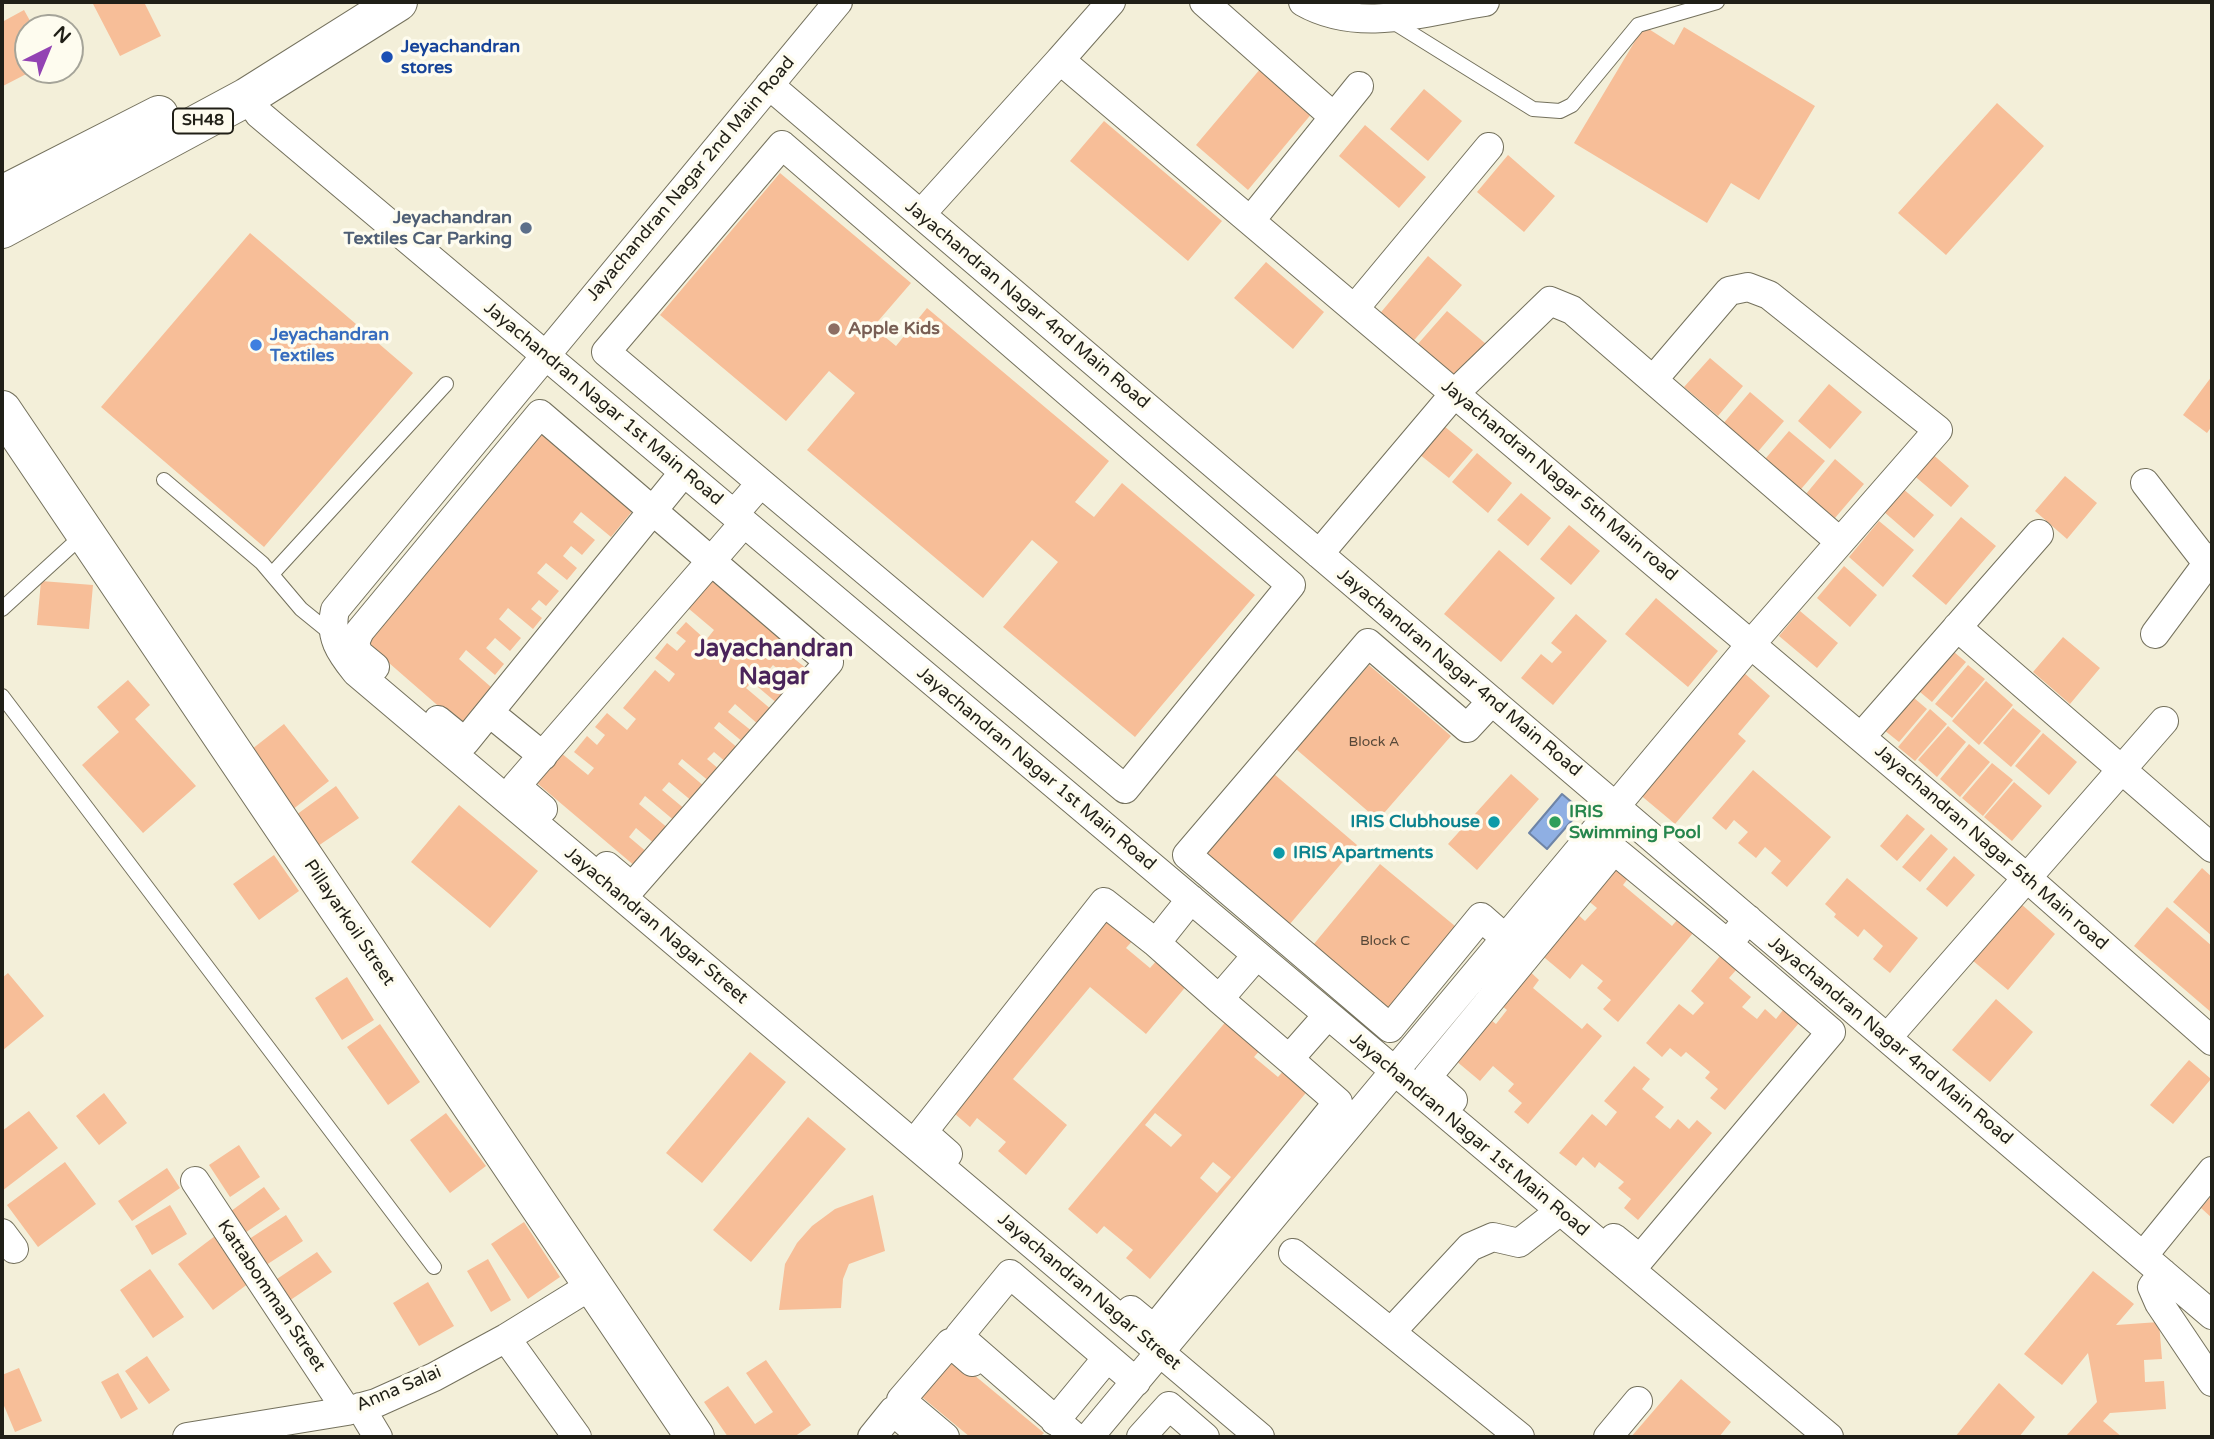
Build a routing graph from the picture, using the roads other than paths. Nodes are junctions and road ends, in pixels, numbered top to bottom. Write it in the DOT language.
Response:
graph roads {
  1 [pos="353,2"];
  2 [pos="398,2"];
  3 [pos="838,2"];
  4 [pos="1111,2"];
  5 [pos="1204,2"];
  6 [pos="1303,2"];
  7 [pos="1343,2"];
  8 [pos="1485,2"];
  9 [pos="1717,2"];
  10 [pos="1378,10"];
  11 [pos="1060,60"];
  12 [pos="769,85"];
  13 [pos="1359,86"];
  14 [pos="247,97"];
  15 [pos="1334,117"];
  16 [pos="1489,147"];
  17 [pos="2,195"];
  18 [pos="921,214"];
  19 [pos="1251,220"];
  20 [pos="2,229"];
  21 [pos="1355,308"];
  22 [pos="544,355"];
  23 [pos="1653,380"];
  24 [pos="446,384"];
  25 [pos="1455,393"];
  26 [pos="2,410"];
  27 [pos="684,472"];
  28 [pos="164,480"];
  29 [pos="761,483"];
  30 [pos="2145,483"];
  31 [pos="653,510"];
  32 [pos="739,519"];
  33 [pos="86,532"];
  34 [pos="2039,534"];
  35 [pos="1839,541"];
  36 [pos="1319,554"];
  37 [pos="712,559"];
  38 [pos="2210,560"];
  39 [pos="272,574"];
  40 [pos="2,609"];
  41 [pos="1957,627"];
  42 [pos="2155,634"];
  43 [pos="333,635"];
  44 [pos="1751,644"];
  45 [pos="977,664"];
  46 [pos="2,696"];
  47 [pos="951,698"];
  48 [pos="1492,701"];
  49 [pos="490,713"];
  50 [pos="2164,721"];
  51 [pos="1861,737"];
  52 [pos="543,756"];
  53 [pos="2120,771"];
  54 [pos="1616,806"];
  55 [pos="2212,848"];
  56 [pos="2027,878"];
  57 [pos="1191,899"];
  58 [pos="1748,919"];
  59 [pos="1506,939"];
  60 [pos="1156,943"];
  61 [pos="1728,944"];
  62 [pos="1256,955"];
  63 [pos="1219,999"];
  64 [pos="1326,1017"];
  65 [pos="1887,1038"];
  66 [pos="2212,1041"];
  67 [pos="1289,1059"];
  68 [pos="1395,1071"];
  69 [pos="2212,1171"];
  70 [pos="195,1181"];
  71 [pos="1560,1210"];
  72 [pos="1293,1252"];
  73 [pos="2153,1265"];
  74 [pos="435,1267"];
  75 [pos="592,1285"];
  76 [pos="2212,1315"];
  77 [pos="1391,1332"];
  78 [pos="506,1338"];
  79 [pos="1161,1353"];
  80 [pos="1107,1358"];
  81 [pos="1136,1382"];
  82 [pos="2212,1382"];
  83 [pos="1638,1401"];
  84 [pos="354,1409"];
  85 [pos="1058,1433"];
  86 [pos="197,1437"];
  87 [pos="378,1437"];
  88 [pos="577,1437"];
  89 [pos="695,1437"];
  90 [pos="872,1437"];
  91 [pos="923,1437"];
  92 [pos="944,1437"];
  93 [pos="1089,1437"];
  94 [pos="1141,1437"];
  95 [pos="1205,1437"];
  96 [pos="1260,1437"];
  97 [pos="1520,1437"];
  98 [pos="1608,1437"];
  99 [pos="1829,1437"];
  1 -- 17 [label="street, SH48"];
  2 -- 14 [label="street, SH48"];
  3 -- 12 [label="street, Jayachandran Nagar 2nd Main Road"];
  4 -- 11 [label="street"];
  5 -- 15 [label="street"];
  6 -- 10 [label="street"];
  7 -- 10 [label="street"];
  8 -- 10 [label="street"];
  9 -- 10 [label="lane"];
  11 -- 18 [label="street"];
  11 -- 19 [label="street, Jayachandran Nagar 5th Main road"];
  12 -- 18 [label="street, Jayachandran Nagar 4nd Main Road"];
  12 -- 22 [label="street, Jayachandran Nagar 2nd Main Road"];
  13 -- 15 [label="street"];
  14 -- 20 [label="street, SH48"];
  14 -- 22 [label="street, Jayachandran Nagar 1st Main Road"];
  15 -- 19 [label="street"];
  16 -- 21 [label="street"];
  18 -- 36 [label="street, Jayachandran Nagar 4nd Main Road"];
  19 -- 21 [label="street, Jayachandran Nagar 5th Main road"];
  21 -- 25 [label="street, Jayachandran Nagar 5th Main road"];
  22 -- 27 [label="street, Jayachandran Nagar 1st Main Road"];
  22 -- 43 [label="street"];
  23 -- 25 [label="street"];
  23 -- 35 [label="street"];
  23 -- 35 [label="street"];
  24 -- 39 [label="lane"];
  25 -- 36 [label="street"];
  25 -- 44 [label="street, Jayachandran Nagar 5th Main road"];
  26 -- 33 [label="street, Pillayarkoil Street"];
  27 -- 31 [label="street"];
  27 -- 32 [label="street, Jayachandran Nagar 1st Main Road"];
  28 -- 39 [label="lane"];
  29 -- 32 [label="street"];
  29 -- 45 [label="street"];
  29 -- 45 [label="street"];
  30 -- 38 [label="street"];
  31 -- 37 [label="street"];
  31 -- 49 [label="street"];
  31 -- 49 [label="street"];
  32 -- 37 [label="street"];
  32 -- 47 [label="street, Jayachandran Nagar 1st Main Road"];
  33 -- 40 [label="lane"];
  33 -- 75 [label="street, Pillayarkoil Street"];
  34 -- 41 [label="street"];
  35 -- 44 [label="street"];
  36 -- 48 [label="street, Jayachandran Nagar 4nd Main Road"];
  37 -- 52 [label="street"];
  37 -- 52 [label="street"];
  38 -- 42 [label="street"];
  39 -- 43 [label="lane"];
  41 -- 51 [label="street"];
  41 -- 53 [label="street"];
  43 -- 79 [label="street, Jayachandran Nagar Street"];
  44 -- 51 [label="street, Jayachandran Nagar 5th Main road"];
  44 -- 54 [label="street"];
  45 -- 47 [label="street"];
  46 -- 74 [label="lane"];
  47 -- 57 [label="street, Jayachandran Nagar 1st Main Road"];
  48 -- 54 [label="street, Jayachandran Nagar 4nd Main Road"];
  48 -- 59 [label="street"];
  49 -- 52 [label="street"];
  50 -- 53 [label="street"];
  51 -- 56 [label="street, Jayachandran Nagar 5th Main road"];
  53 -- 55 [label="street"];
  53 -- 56 [label="street"];
  54 -- 58 [label="street, Jayachandran Nagar 4nd Main Road"];
  54 -- 59 [label="street"];
  56 -- 65 [label="street"];
  56 -- 66 [label="street, Jayachandran Nagar 5th Main road"];
  57 -- 60 [label="street"];
  57 -- 62 [label="street, Jayachandran Nagar 1st Main Road"];
  58 -- 61 [label="street"];
  58 -- 65 [label="street, Jayachandran Nagar 4nd Main Road"];
  59 -- 68 [label="street"];
  60 -- 63 [label="street"];
  60 -- 67 [label="street"];
  61 -- 61 [label="street"];
  62 -- 63 [label="street"];
  62 -- 64 [label="street, Jayachandran Nagar 1st Main Road"];
  63 -- 67 [label="street"];
  64 -- 67 [label="street"];
  64 -- 68 [label="street, Jayachandran Nagar 1st Main Road"];
  65 -- 73 [label="street, Jayachandran Nagar 4nd Main Road"];
  68 -- 71 [label="street, Jayachandran Nagar 1st Main Road"];
  68 -- 79 [label="street"];
  69 -- 73 [label="street"];
  70 -- 84 [label="street, Kattabomman Street"];
  71 -- 77 [label="street"];
  71 -- 99 [label="street, Jayachandran Nagar 1st Main Road"];
  72 -- 77 [label="street"];
  73 -- 76 [label="street, Jayachandran Nagar 4nd Main Road"];
  73 -- 82 [label="street"];
  75 -- 78 [label="street, Anna Salai"];
  75 -- 89 [label="street, Pillayarkoil Street"];
  77 -- 97 [label="street"];
  78 -- 84 [label="street, Anna Salai"];
  78 -- 88 [label="street"];
  79 -- 81 [label="street"];
  79 -- 96 [label="street, Jayachandran Nagar Street"];
  80 -- 81 [label="street"];
  80 -- 85 [label="street"];
  80 -- 85 [label="street"];
  81 -- 93 [label="street"];
  83 -- 98 [label="street"];
  84 -- 86 [label="street, Anna Salai"];
  84 -- 87 [label="street, Kattabomman Street"];
  85 -- 92 [label="street"];
  90 -- 91 [label="street"];
  94 -- 95 [label="street"];
}
